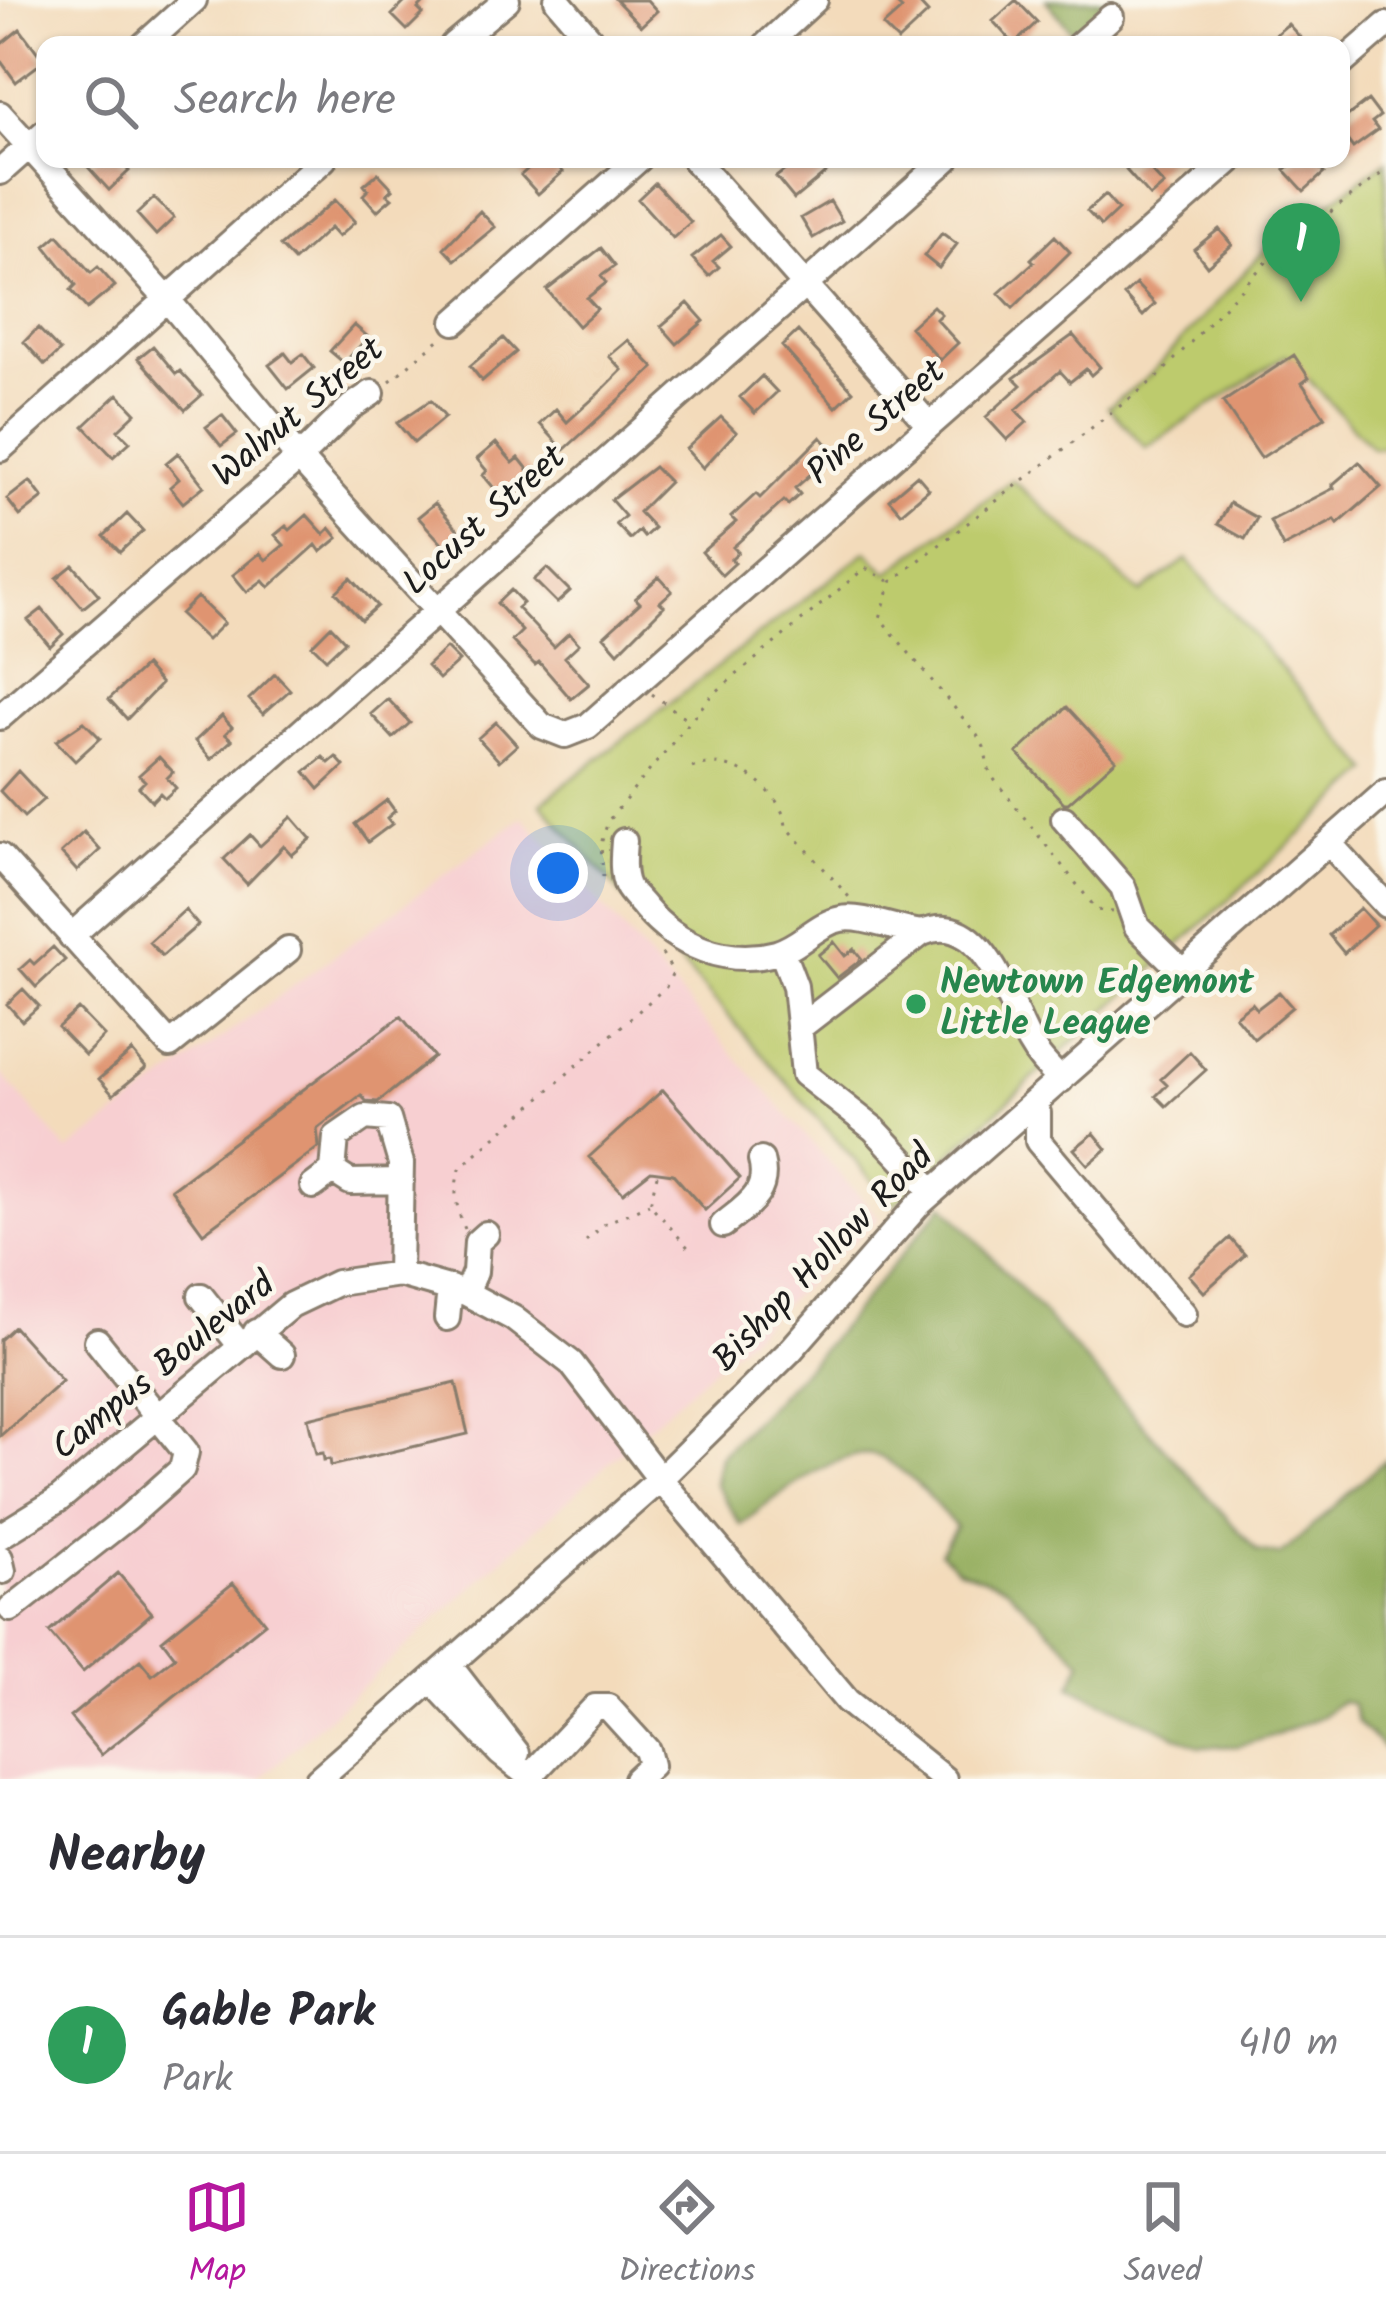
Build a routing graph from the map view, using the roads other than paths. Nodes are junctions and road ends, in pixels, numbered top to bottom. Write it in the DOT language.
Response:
graph roads {
  1 [pos="194,0"];
  2 [pos="507,0"];
  3 [pos="557,0"];
  4 [pos="815,0"];
  5 [pos="1372,0"];
  6 [pos="1111,17"];
  7 [pos="1386,25"];
  8 [pos="153,36"];
  9 [pos="464,36"];
  10 [pos="588,36"];
  11 [pos="776,36"];
  12 [pos="1089,36"];
  13 [pos="1350,56"];
  14 [pos="0,114"];
  15 [pos="36,138"];
  16 [pos="36,140"];
  17 [pos="61,168"];
  18 [pos="314,168"];
  19 [pos="629,168"];
  20 [pos="702,168"];
  21 [pos="937,168"];
  22 [pos="1222,168"];
  23 [pos="0,172"];
  24 [pos="805,283"];
  25 [pos="167,299"];
  26 [pos="455,322"];
  27 [pos="372,393"];
  28 [pos="929,425"];
  29 [pos="0,449"];
  30 [pos="299,458"];
  31 [pos="440,610"];
  32 [pos="0,718"];
  33 [pos="1386,792"];
  34 [pos="1064,819"];
  35 [pos="624,841"];
  36 [pos="1329,844"];
  37 [pos="0,856"];
  38 [pos="1386,905"];
  39 [pos="922,933"];
  40 [pos="70,936"];
  41 [pos="288,950"];
  42 [pos="782,952"];
  43 [pos="1184,973"];
  44 [pos="799,1028"];
  45 [pos="1061,1080"];
  46 [pos="1034,1104"];
  47 [pos="761,1160"];
  48 [pos="406,1169"];
  49 [pos="933,1192"];
  50 [pos="723,1226"];
  51 [pos="486,1234"];
  52 [pos="399,1274"];
  53 [pos="458,1290"];
  54 [pos="201,1296"];
  55 [pos="1184,1314"];
  56 [pos="447,1318"];
  57 [pos="248,1339"];
  58 [pos="97,1342"];
  59 [pos="282,1355"];
  60 [pos="159,1415"];
  61 [pos="660,1479"];
  62 [pos="0,1536"];
  63 [pos="10,1609"];
  64 [pos="440,1673"];
  65 [pos="531,1777"];
  66 [pos="318,1779"];
  67 [pos="636,1779"];
  68 [pos="944,1779"];
  1 -- 8 [label="street"];
  2 -- 9 [label="street"];
  3 -- 10 [label="street"];
  4 -- 11 [label="street"];
  5 -- 7 [label="street"];
  6 -- 12 [label="street"];
  7 -- 13 [label="street"];
  14 -- 15 [label="street"];
  16 -- 23 [label="street"];
  17 -- 25 [label="street"];
  18 -- 25 [label="street"];
  19 -- 26 [label="street"];
  20 -- 24 [label="street"];
  21 -- 24 [label="street, Locust Street"];
  22 -- 28 [label="street, Pine Street"];
  24 -- 28 [label="street"];
  24 -- 31 [label="street, Locust Street"];
  25 -- 29 [label="street"];
  25 -- 30 [label="street"];
  27 -- 30 [label="street, Walnut Street"];
  28 -- 31 [label="street, Pine Street"];
  30 -- 31 [label="street"];
  30 -- 32 [label="street, Walnut Street"];
  31 -- 40 [label="street, Locust Street"];
  33 -- 36 [label="street, Bishop Hollow Road"];
  34 -- 43 [label="street"];
  35 -- 42 [label="street"];
  36 -- 38 [label="street"];
  36 -- 43 [label="street, Bishop Hollow Road"];
  37 -- 40 [label="street"];
  39 -- 42 [label="street"];
  39 -- 44 [label="street"];
  39 -- 45 [label="street"];
  40 -- 41 [label="street"];
  42 -- 44 [label="street"];
  43 -- 45 [label="street, Bishop Hollow Road"];
  44 -- 49 [label="street"];
  45 -- 46 [label="street, Bishop Hollow Road"];
  46 -- 49 [label="street, Bishop Hollow Road"];
  46 -- 55 [label="street"];
  47 -- 50 [label="street"];
  48 -- 48 [label="street"];
  48 -- 52 [label="street"];
  49 -- 61 [label="street, Bishop Hollow Road"];
  51 -- 53 [label="street"];
  52 -- 53 [label="street, Campus Boulevard"];
  52 -- 57 [label="street, Campus Boulevard"];
  53 -- 56 [label="street"];
  53 -- 61 [label="street, Campus Boulevard"];
  54 -- 57 [label="street"];
  57 -- 59 [label="street"];
  57 -- 60 [label="street, Campus Boulevard"];
  58 -- 60 [label="street"];
  60 -- 62 [label="street, Campus Boulevard"];
  60 -- 63 [label="street"];
  61 -- 64 [label="street, Bishop Hollow Road"];
  61 -- 68 [label="street, Campus Boulevard"];
  64 -- 65 [label="street"];
  64 -- 66 [label="street, Bishop Hollow Road"];
  65 -- 67 [label="street"];
}
